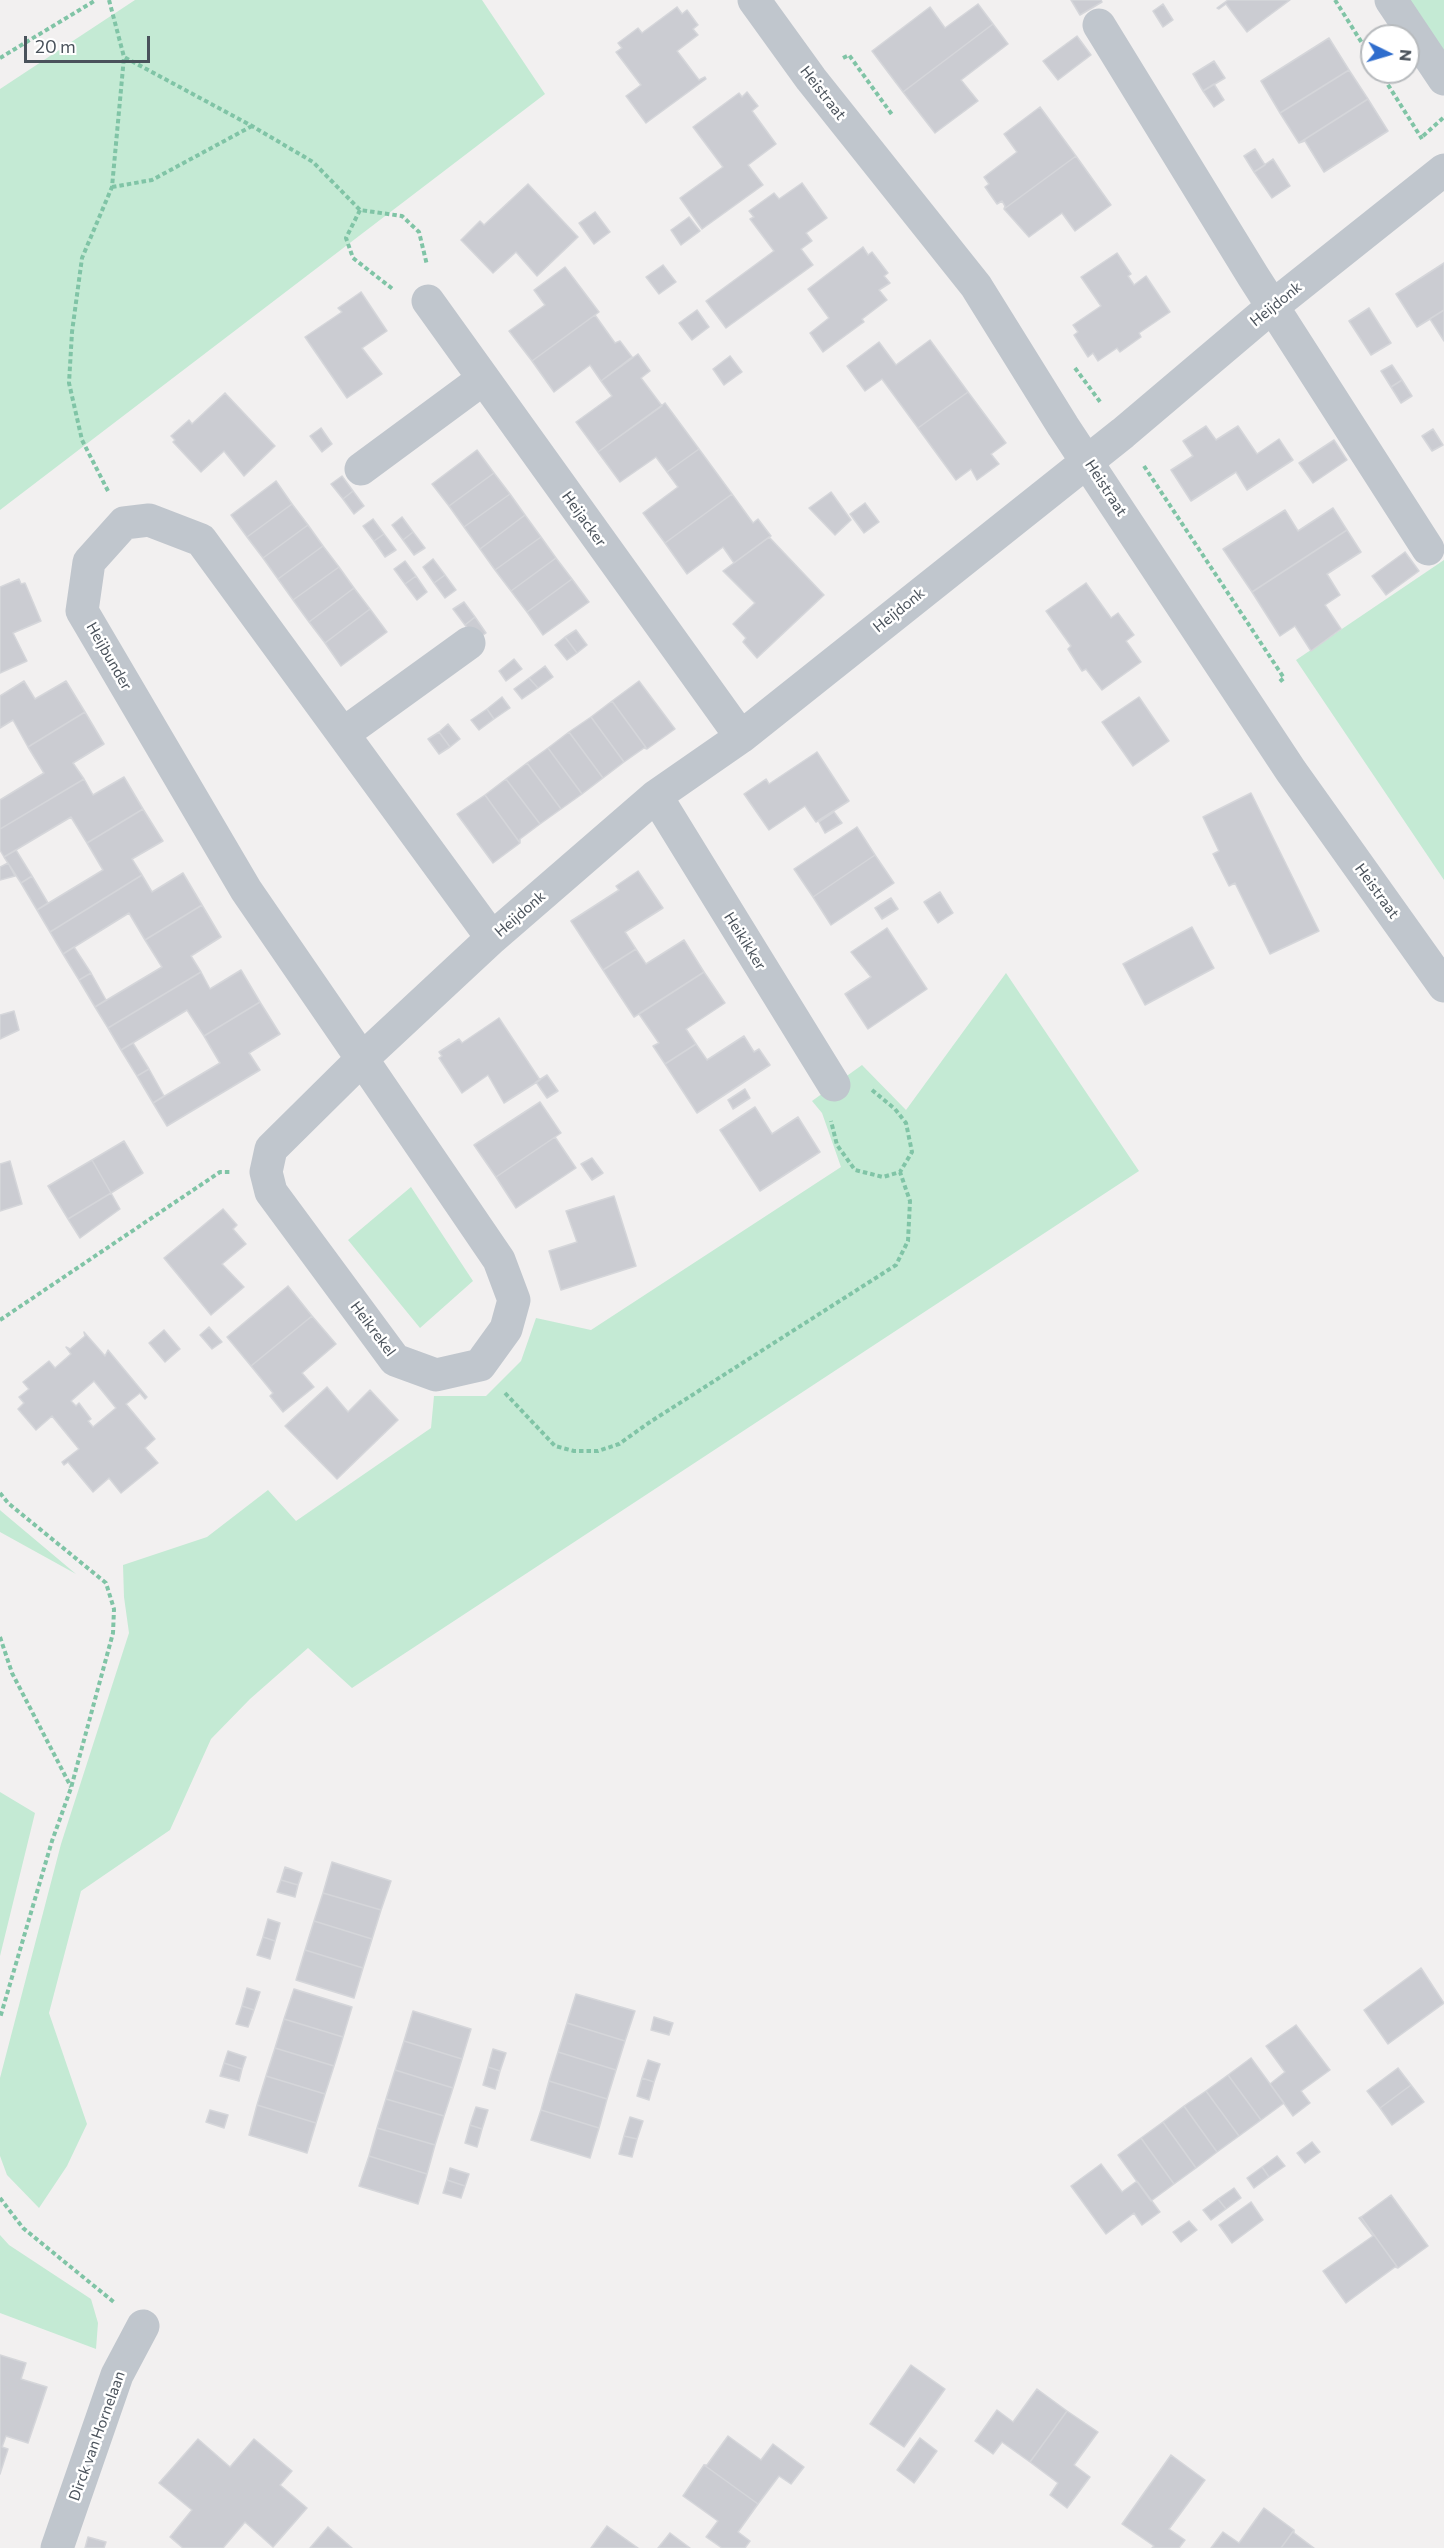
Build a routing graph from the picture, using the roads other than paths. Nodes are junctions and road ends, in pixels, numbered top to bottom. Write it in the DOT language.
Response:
graph roads {
  1 [pos="754,0"];
  2 [pos="1391,0"];
  3 [pos="1099,25"];
  4 [pos="1444,79"];
  5 [pos="1443,171"];
  6 [pos="428,300"];
  7 [pos="1273,306"];
  8 [pos="483,378"];
  9 [pos="1088,460"];
  10 [pos="361,469"];
  11 [pos="1428,549"];
  12 [pos="469,643"];
  13 [pos="343,734"];
  14 [pos="741,736"];
  15 [pos="656,796"];
  16 [pos="492,938"];
  17 [pos="1444,986"];
  18 [pos="362,1059"];
  19 [pos="834,1085"];
  20 [pos="143,2326"];
  21 [pos="57,2548"];
  1 -- 9 [label="street, Heistraat"];
  2 -- 4 [label="street"];
  3 -- 7 [label="street"];
  5 -- 7 [label="street, Heijdonk"];
  6 -- 8 [label="street, Heijacker"];
  7 -- 9 [label="street, Heijdonk"];
  7 -- 11 [label="street"];
  8 -- 10 [label="street"];
  8 -- 14 [label="street, Heijacker"];
  9 -- 14 [label="street, Heijdonk"];
  9 -- 17 [label="street, Heistraat"];
  12 -- 13 [label="street"];
  13 -- 16 [label="street"];
  13 -- 18 [label="street, Heijbunder"];
  14 -- 15 [label="street, Heijdonk"];
  15 -- 16 [label="street, Heijdonk"];
  15 -- 19 [label="street, Heikikker"];
  16 -- 18 [label="street, Heijdonk"];
  18 -- 18 [label="street, Heikrekel"];
  20 -- 21 [label="street, Dirck van Hornelaan"];
}
